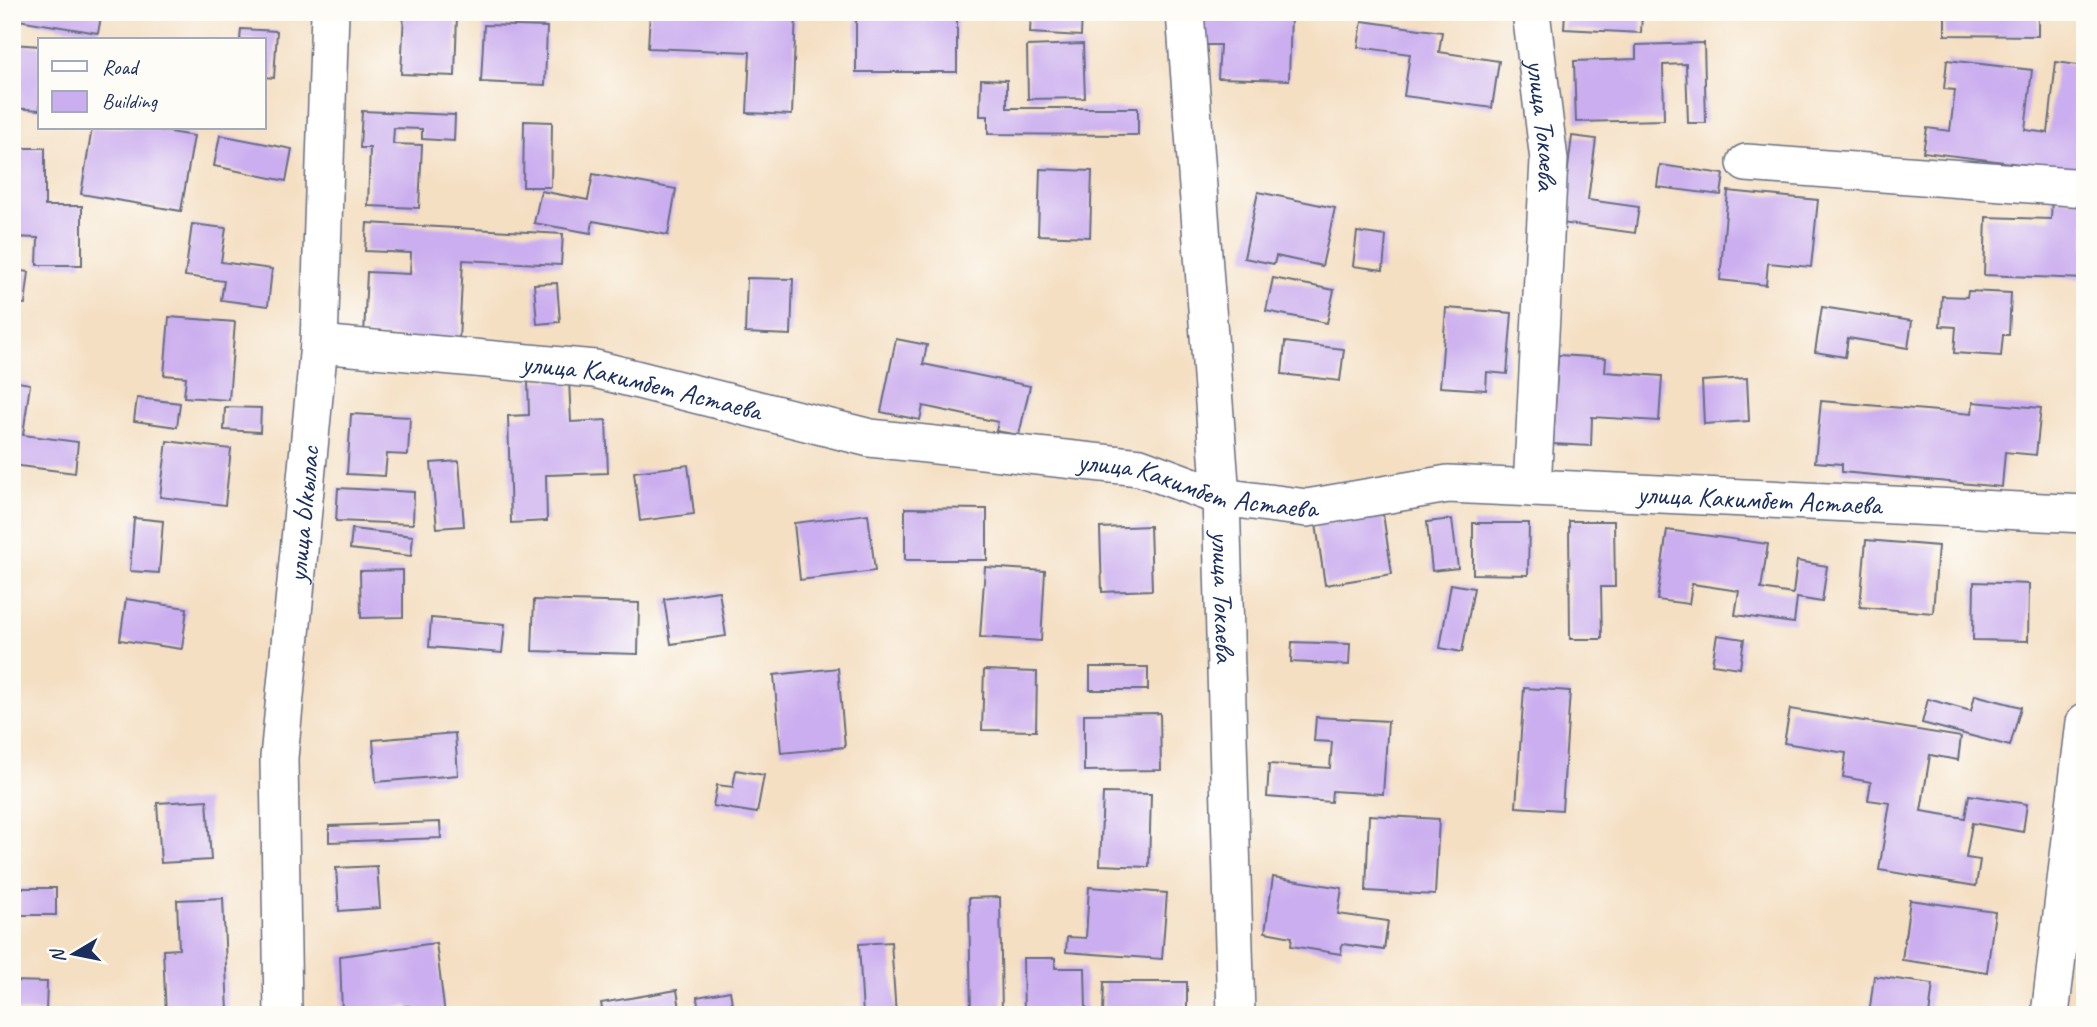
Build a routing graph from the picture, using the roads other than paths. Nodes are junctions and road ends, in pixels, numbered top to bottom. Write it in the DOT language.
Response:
graph roads {
  1 [pos="330,12"];
  2 [pos="1185,12"];
  3 [pos="1531,12"];
  4 [pos="1746,163"];
  5 [pos="2085,188"];
  6 [pos="319,344"];
  7 [pos="1532,488"];
  8 [pos="1221,497"];
  9 [pos="2085,514"];
  10 [pos="2085,722"];
  11 [pos="283,1015"];
  12 [pos="1236,1015"];
  13 [pos="2050,1015"];
  1 -- 6 [label="street, улица Ыкылас"];
  2 -- 8 [label="street, улица Токаева"];
  3 -- 7 [label="street, улица Токаева"];
  4 -- 5 [label="street"];
  6 -- 8 [label="street, улица Какимбет Астаева"];
  6 -- 11 [label="street, улица Ыкылас"];
  7 -- 8 [label="street, улица Какимбет Астаева"];
  7 -- 9 [label="street, улица Какимбет Астаева"];
  8 -- 12 [label="street, улица Токаева"];
  10 -- 13 [label="street"];
}
